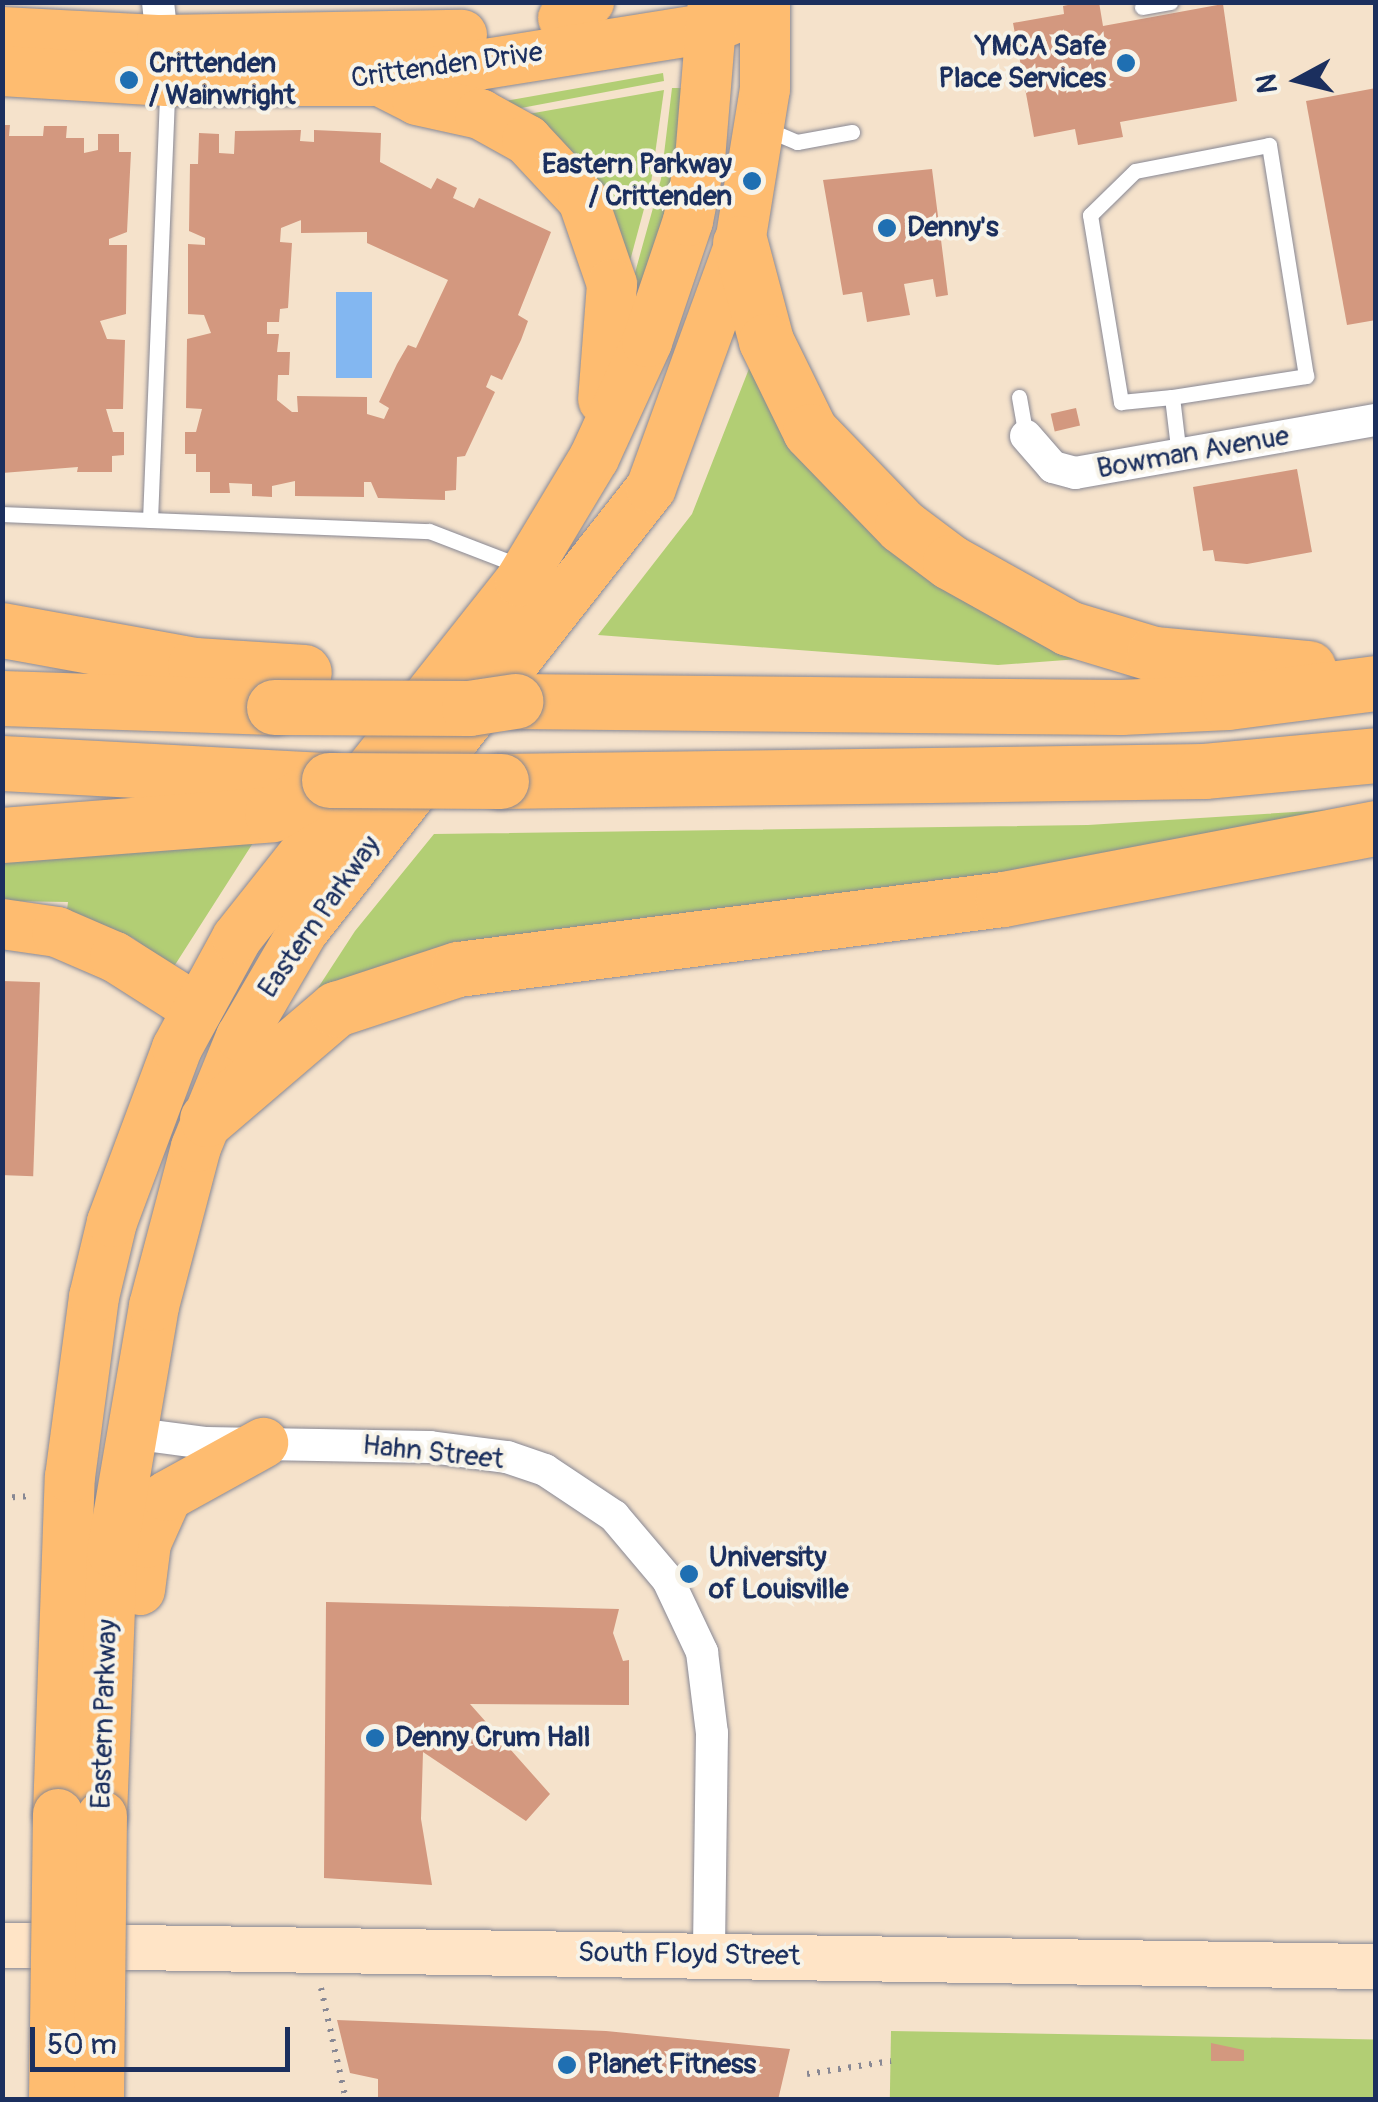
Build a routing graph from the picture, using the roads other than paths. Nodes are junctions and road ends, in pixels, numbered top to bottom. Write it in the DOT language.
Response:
graph roads {
  1 [pos="636,2"];
  2 [pos="766,3"];
  3 [pos="1170,3"];
  4 [pos="1142,7"];
  5 [pos="576,10"];
  6 [pos="712,15"];
  7 [pos="2,32"];
  8 [pos="163,41"];
  9 [pos="2,71"];
  10 [pos="379,81"];
  11 [pos="760,127"];
  12 [pos="852,132"];
  13 [pos="740,244"];
  14 [pos="1172,396"];
  15 [pos="1019,397"];
  16 [pos="1376,420"];
  17 [pos="1026,436"];
  18 [pos="1180,456"];
  19 [pos="594,458"];
  20 [pos="2,514"];
  21 [pos="150,520"];
  22 [pos="528,570"];
  23 [pos="2,630"];
  24 [pos="1376,672"];
  25 [pos="1376,683"];
  26 [pos="289,689"];
  27 [pos="2,698"];
  28 [pos="1376,755"];
  29 [pos="2,763"];
  30 [pos="329,780"];
  31 [pos="1376,828"];
  32 [pos="2,835"];
  33 [pos="2,924"];
  34 [pos="197,1009"];
  35 [pos="165,1078"];
  36 [pos="207,1119"];
  37 [pos="130,1433"];
  38 [pos="262,1443"];
  39 [pos="105,1720"];
  40 [pos="80,1815"];
  41 [pos="2,1945"];
  42 [pos="58,1946"];
  43 [pos="709,1956"];
  44 [pos="1376,1966"];
  45 [pos="55,2100"];
  46 [pos="99,2100"];
  1 -- 5 [label="main road, Crittenden Drive"];
  2 -- 6 [label="main road, Crittenden Drive"];
  2 -- 11 [label="main road, Eastern Parkway"];
  3 -- 4 [label="lane"];
  5 -- 8 [label="main road, Crittenden Drive"];
  6 -- 10 [label="main road, Crittenden Drive"];
  6 -- 19 [label="main road, Eastern Parkway"];
  7 -- 8 [label="main road, Crittenden Drive"];
  8 -- 9 [label="main road, Crittenden Drive"];
  8 -- 10 [label="main road, Crittenden Drive"];
  8 -- 21 [label="lane"];
  10 -- 19 [label="main road"];
  11 -- 12 [label="lane"];
  11 -- 13 [label="main road, Eastern Parkway"];
  13 -- 24 [label="highway"];
  13 -- 36 [label="main road, Eastern Parkway"];
  14 -- 14 [label="lane"];
  14 -- 18 [label="lane"];
  15 -- 17 [label="lane"];
  16 -- 18 [label="street, Bowman Avenue"];
  17 -- 18 [label="street, Bowman Avenue"];
  19 -- 22 [label="main road, Eastern Parkway"];
  20 -- 21 [label="lane"];
  21 -- 22 [label="lane"];
  22 -- 34 [label="main road, Eastern Parkway"];
  23 -- 26 [label="highway"];
  25 -- 26 [label="highway, bridge"];
  26 -- 27 [label="highway"];
  28 -- 30 [label="highway, bridge"];
  29 -- 30 [label="highway"];
  30 -- 32 [label="highway"];
  31 -- 36 [label="highway"];
  33 -- 34 [label="main road"];
  34 -- 35 [label="main road, Eastern Parkway"];
  35 -- 37 [label="main road"];
  35 -- 40 [label="main road, Eastern Parkway"];
  36 -- 37 [label="main road, Eastern Parkway"];
  37 -- 38 [label="street, Hahn Street"];
  37 -- 39 [label="main road, Eastern Parkway"];
  38 -- 39 [label="main road"];
  38 -- 43 [label="street, Hahn Street"];
  39 -- 40 [label="main road, Eastern Parkway"];
  40 -- 45 [label="main road, Eastern Parkway, bridge"];
  40 -- 46 [label="main road, Eastern Parkway, bridge"];
  41 -- 42 [label="street, South Floyd Street"];
  42 -- 43 [label="street, South Floyd Street"];
  42 -- 45 [label="street"];
  43 -- 44 [label="street, South Floyd Street"];
}
